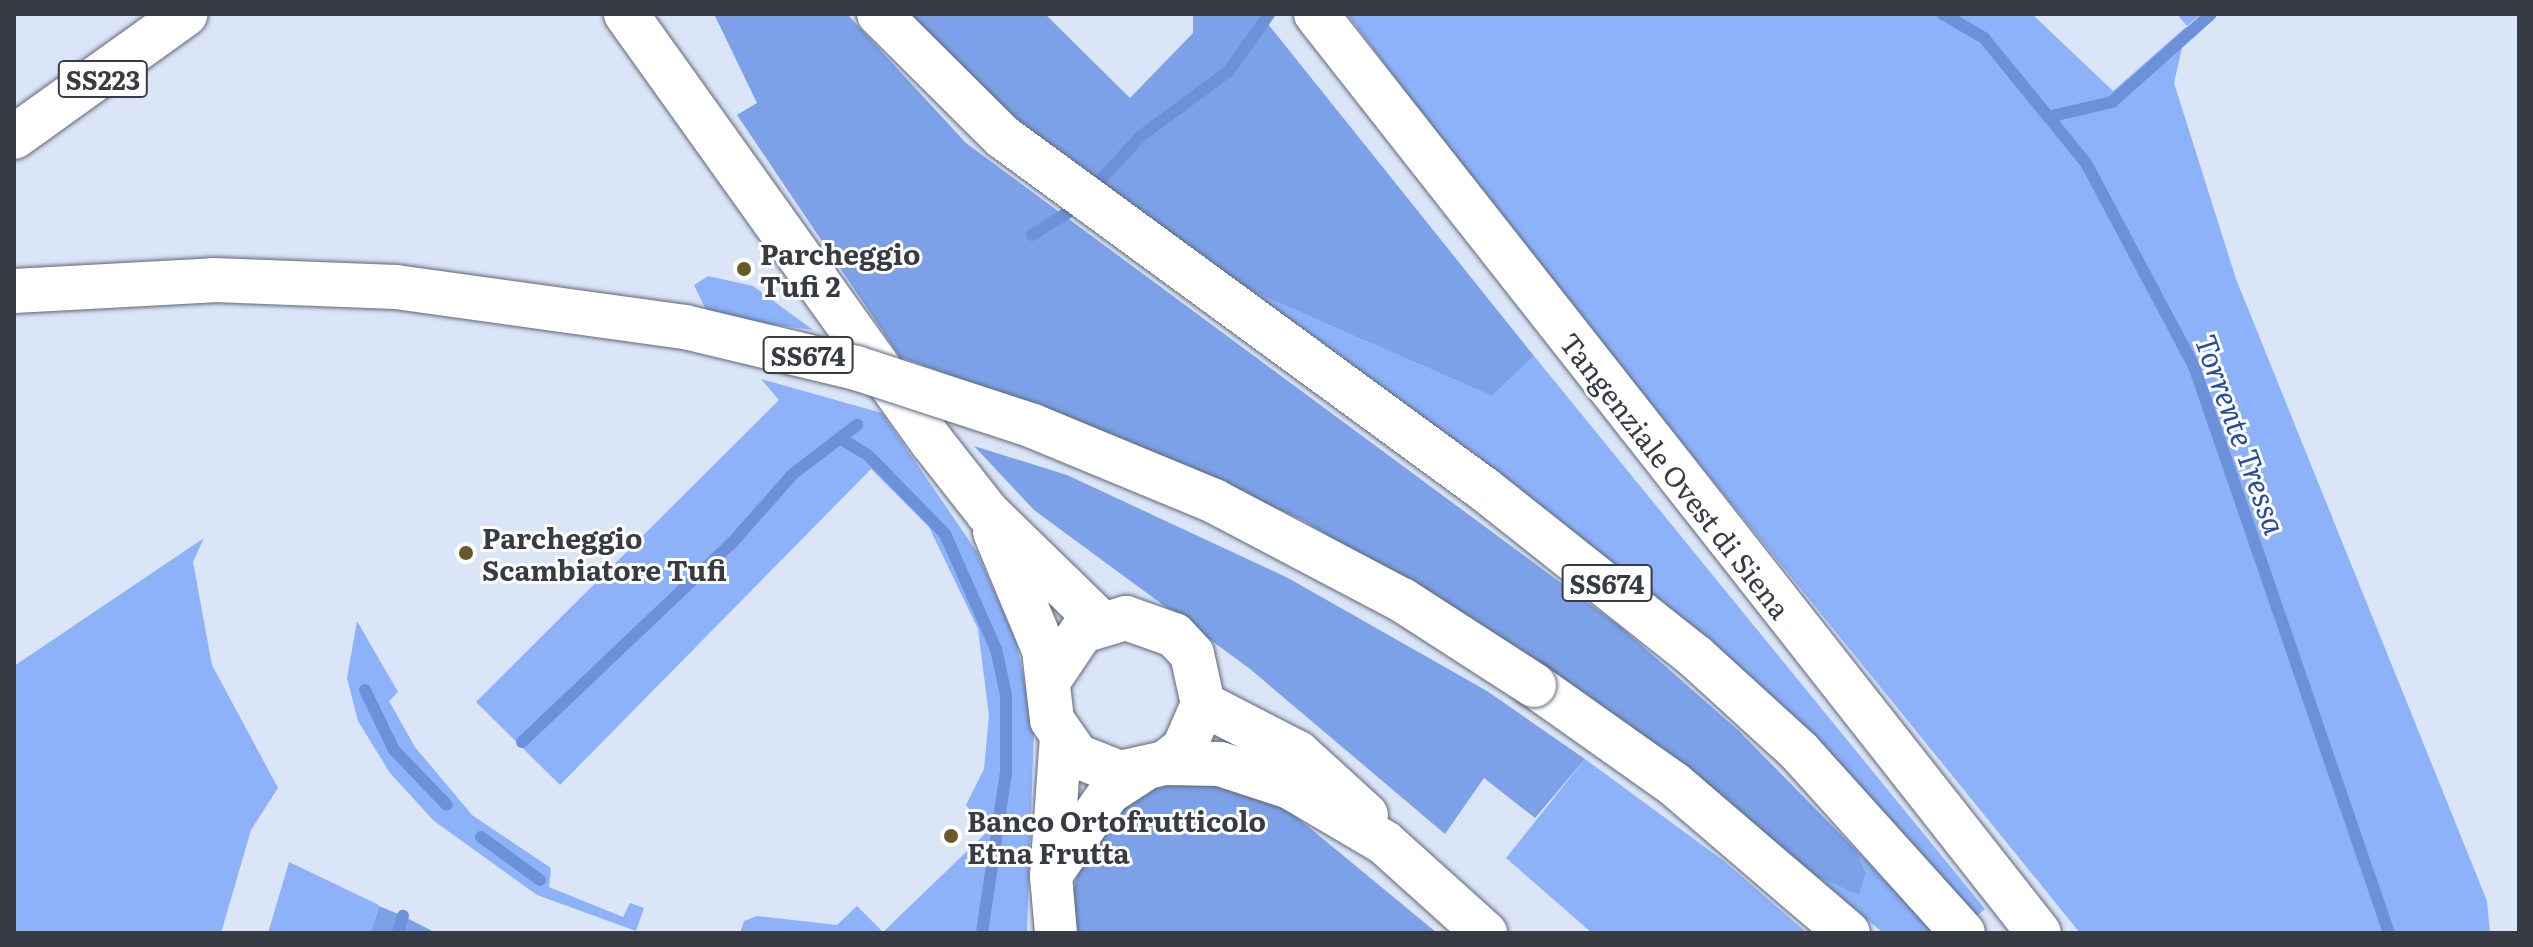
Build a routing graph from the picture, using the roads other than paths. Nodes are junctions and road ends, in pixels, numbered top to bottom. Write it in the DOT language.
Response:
graph roads {
  1 [pos="186,14"];
  2 [pos="626,14"];
  3 [pos="879,14"];
  4 [pos="1316,14"];
  5 [pos="14,137"];
  6 [pos="87,284"];
  7 [pos="14,291"];
  8 [pos="14,298"];
  9 [pos="987,512"];
  10 [pos="1100,622"];
  11 [pos="1049,680"];
  12 [pos="1203,704"];
  13 [pos="1061,738"];
  14 [pos="1154,767"];
  15 [pos="1385,843"];
  16 [pos="1051,876"];
  17 [pos="1056,933"];
  18 [pos="1485,933"];
  19 [pos="1848,933"];
  20 [pos="1963,933"];
  21 [pos="2039,933"];
  1 -- 5 [label="main road, SS223"];
  2 -- 9 [label="main road"];
  3 -- 20 [label="main road, SS674"];
  4 -- 21 [label="main road, Tangenziale Ovest di Siena"];
  6 -- 7 [label="main road, SS674, bridge"];
  6 -- 8 [label="main road"];
  6 -- 19 [label="main road, SS674, bridge"];
  9 -- 10 [label="main road"];
  9 -- 11 [label="main road"];
  10 -- 11 [label="main road"];
  10 -- 12 [label="main road"];
  11 -- 13 [label="main road"];
  12 -- 14 [label="main road"];
  12 -- 15 [label="main road"];
  13 -- 14 [label="main road"];
  13 -- 16 [label="street"];
  14 -- 15 [label="main road"];
  14 -- 16 [label="street"];
  15 -- 18 [label="main road"];
  16 -- 17 [label="street"];
}
